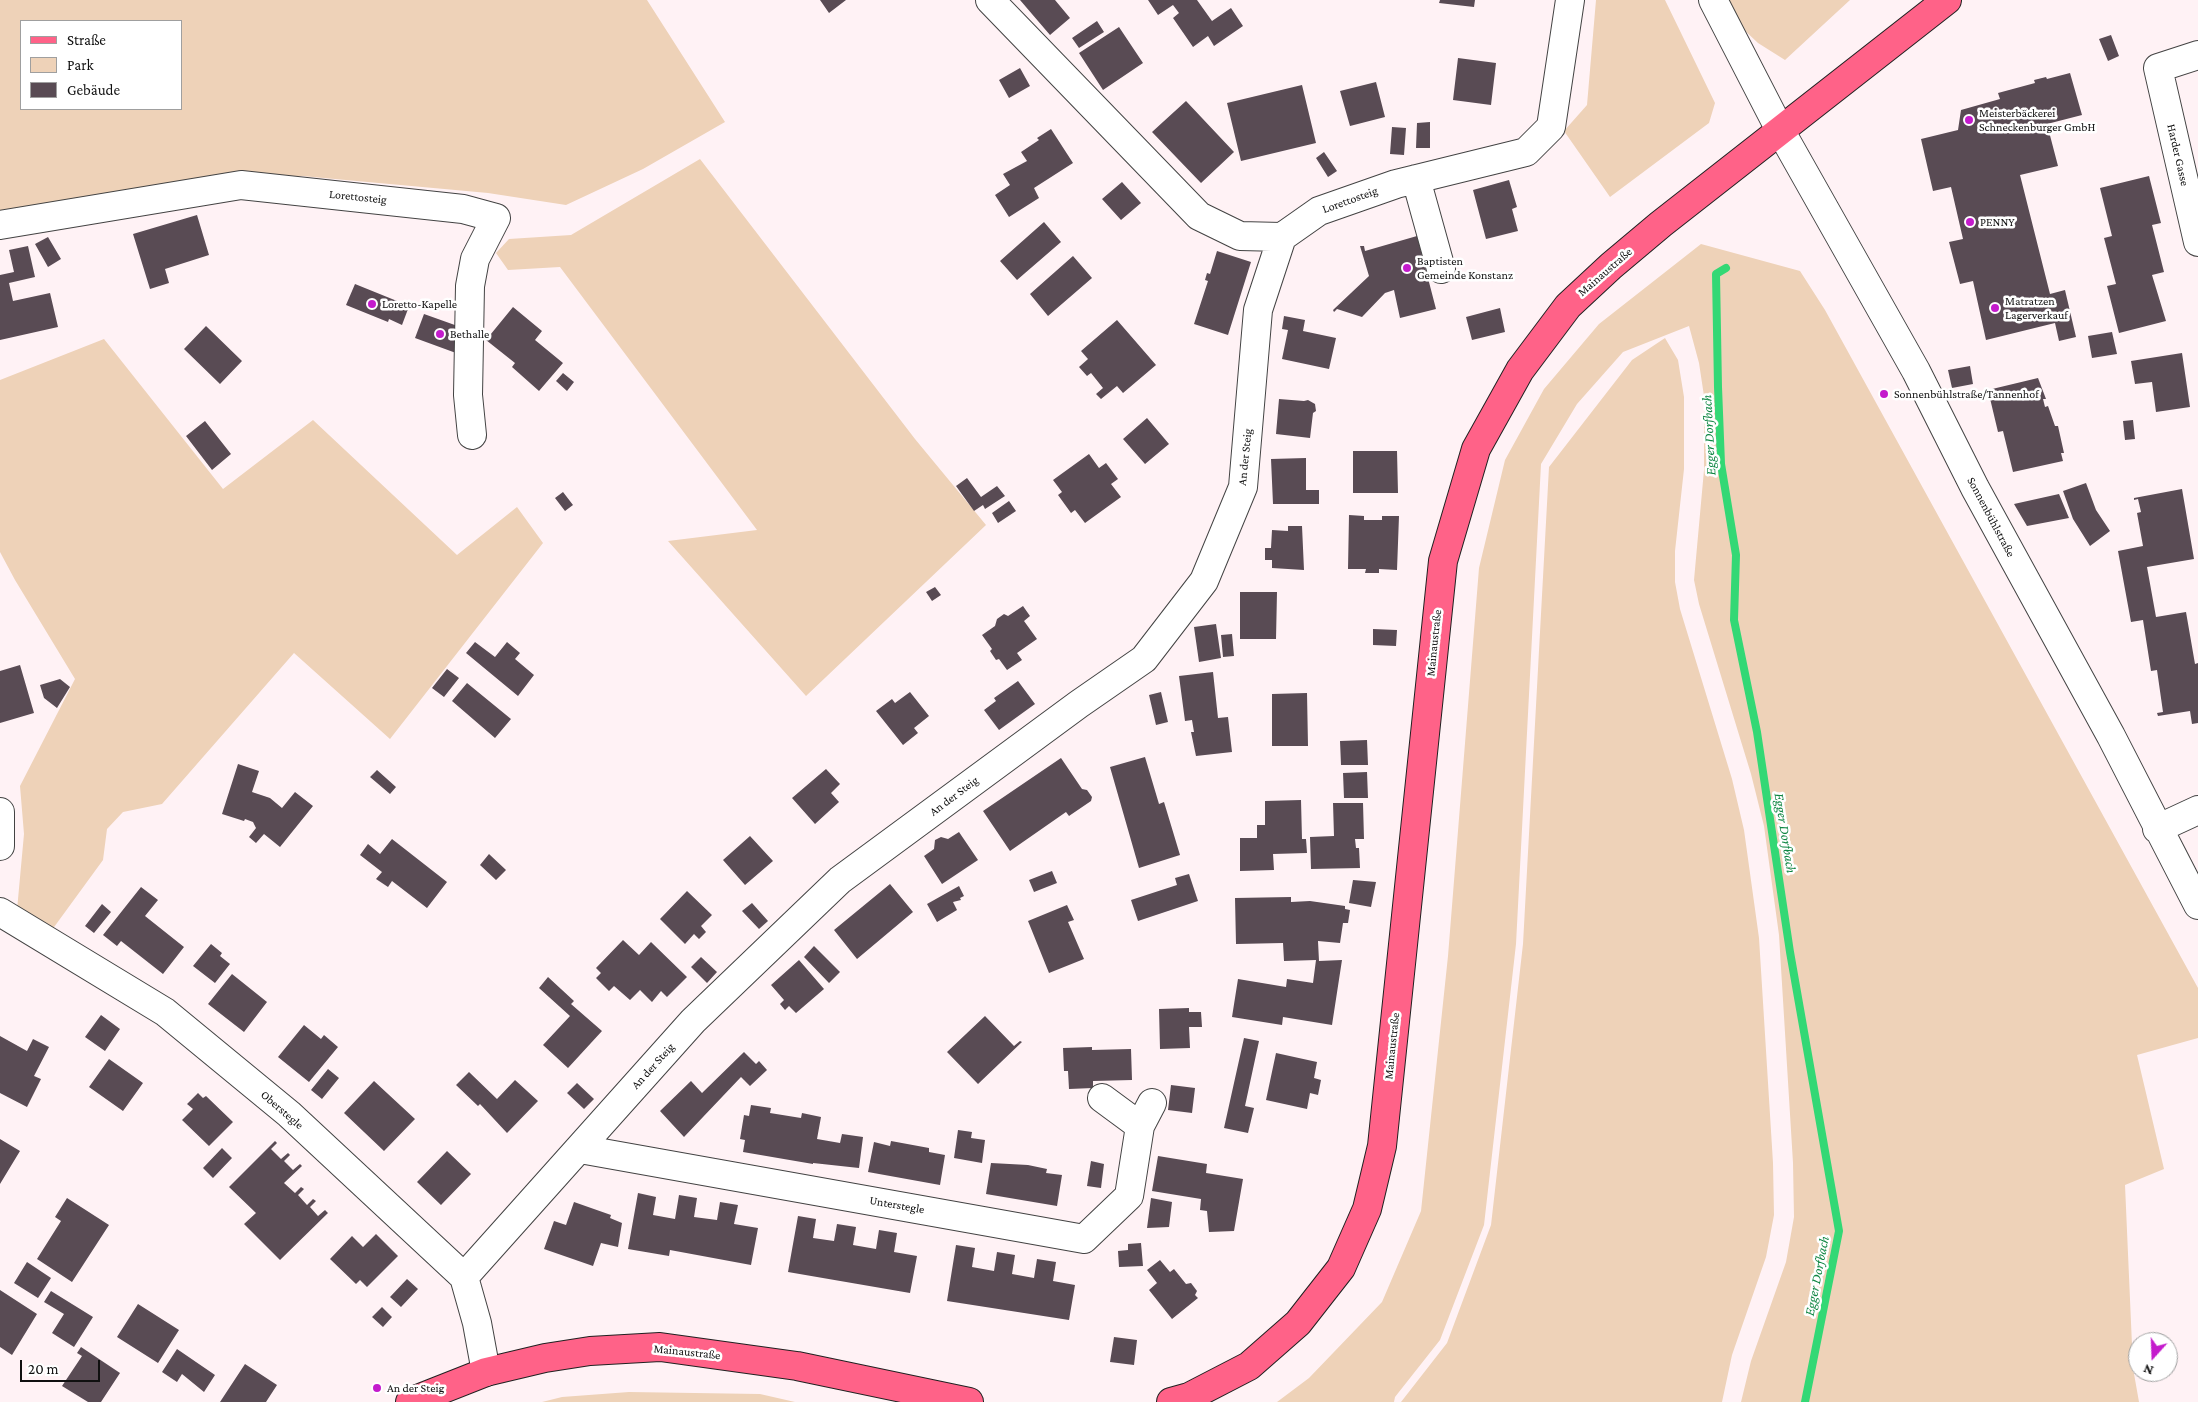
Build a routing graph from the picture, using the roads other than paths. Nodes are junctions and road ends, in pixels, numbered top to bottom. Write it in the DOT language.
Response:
graph roads {
  1 [pos="990,0"];
  2 [pos="1570,0"];
  3 [pos="1713,0"];
  4 [pos="1947,0"];
  5 [pos="2198,55"];
  6 [pos="1780,130"];
  7 [pos="1416,179"];
  8 [pos="0,225"];
  9 [pos="1282,237"];
  10 [pos="2198,242"];
  11 [pos="1441,270"];
  12 [pos="472,435"];
  13 [pos="2198,810"];
  14 [pos="0,812"];
  15 [pos="2158,829"];
  16 [pos="0,846"];
  17 [pos="2198,905"];
  18 [pos="0,912"];
  19 [pos="1102,1098"];
  20 [pos="580,1148"];
  21 [pos="464,1277"];
  22 [pos="486,1372"];
  23 [pos="410,1402"];
  24 [pos="968,1402"];
  25 [pos="1171,1402"];
  1 -- 9 [label="street"];
  2 -- 7 [label="street, Lorettosteig"];
  3 -- 6 [label="street, Sonnenbühlstraße"];
  4 -- 6 [label="main road, Mainaustraße"];
  5 -- 10 [label="street, Harder Gasse"];
  6 -- 15 [label="street, Sonnenbühlstraße"];
  6 -- 25 [label="main road, Mainaustraße"];
  7 -- 9 [label="street, Lorettosteig"];
  7 -- 11 [label="street"];
  8 -- 12 [label="street, Lorettosteig"];
  9 -- 20 [label="street, An der Steig"];
  13 -- 15 [label="street"];
  14 -- 16 [label="street"];
  15 -- 17 [label="street, Sonnenbühlstraße"];
  18 -- 21 [label="street, Oberstegle"];
  19 -- 20 [label="street, Unterstegle"];
  20 -- 21 [label="street, An der Steig"];
  21 -- 22 [label="street"];
  22 -- 23 [label="main road, Mainaustraße"];
  22 -- 24 [label="main road, Mainaustraße"];
}
